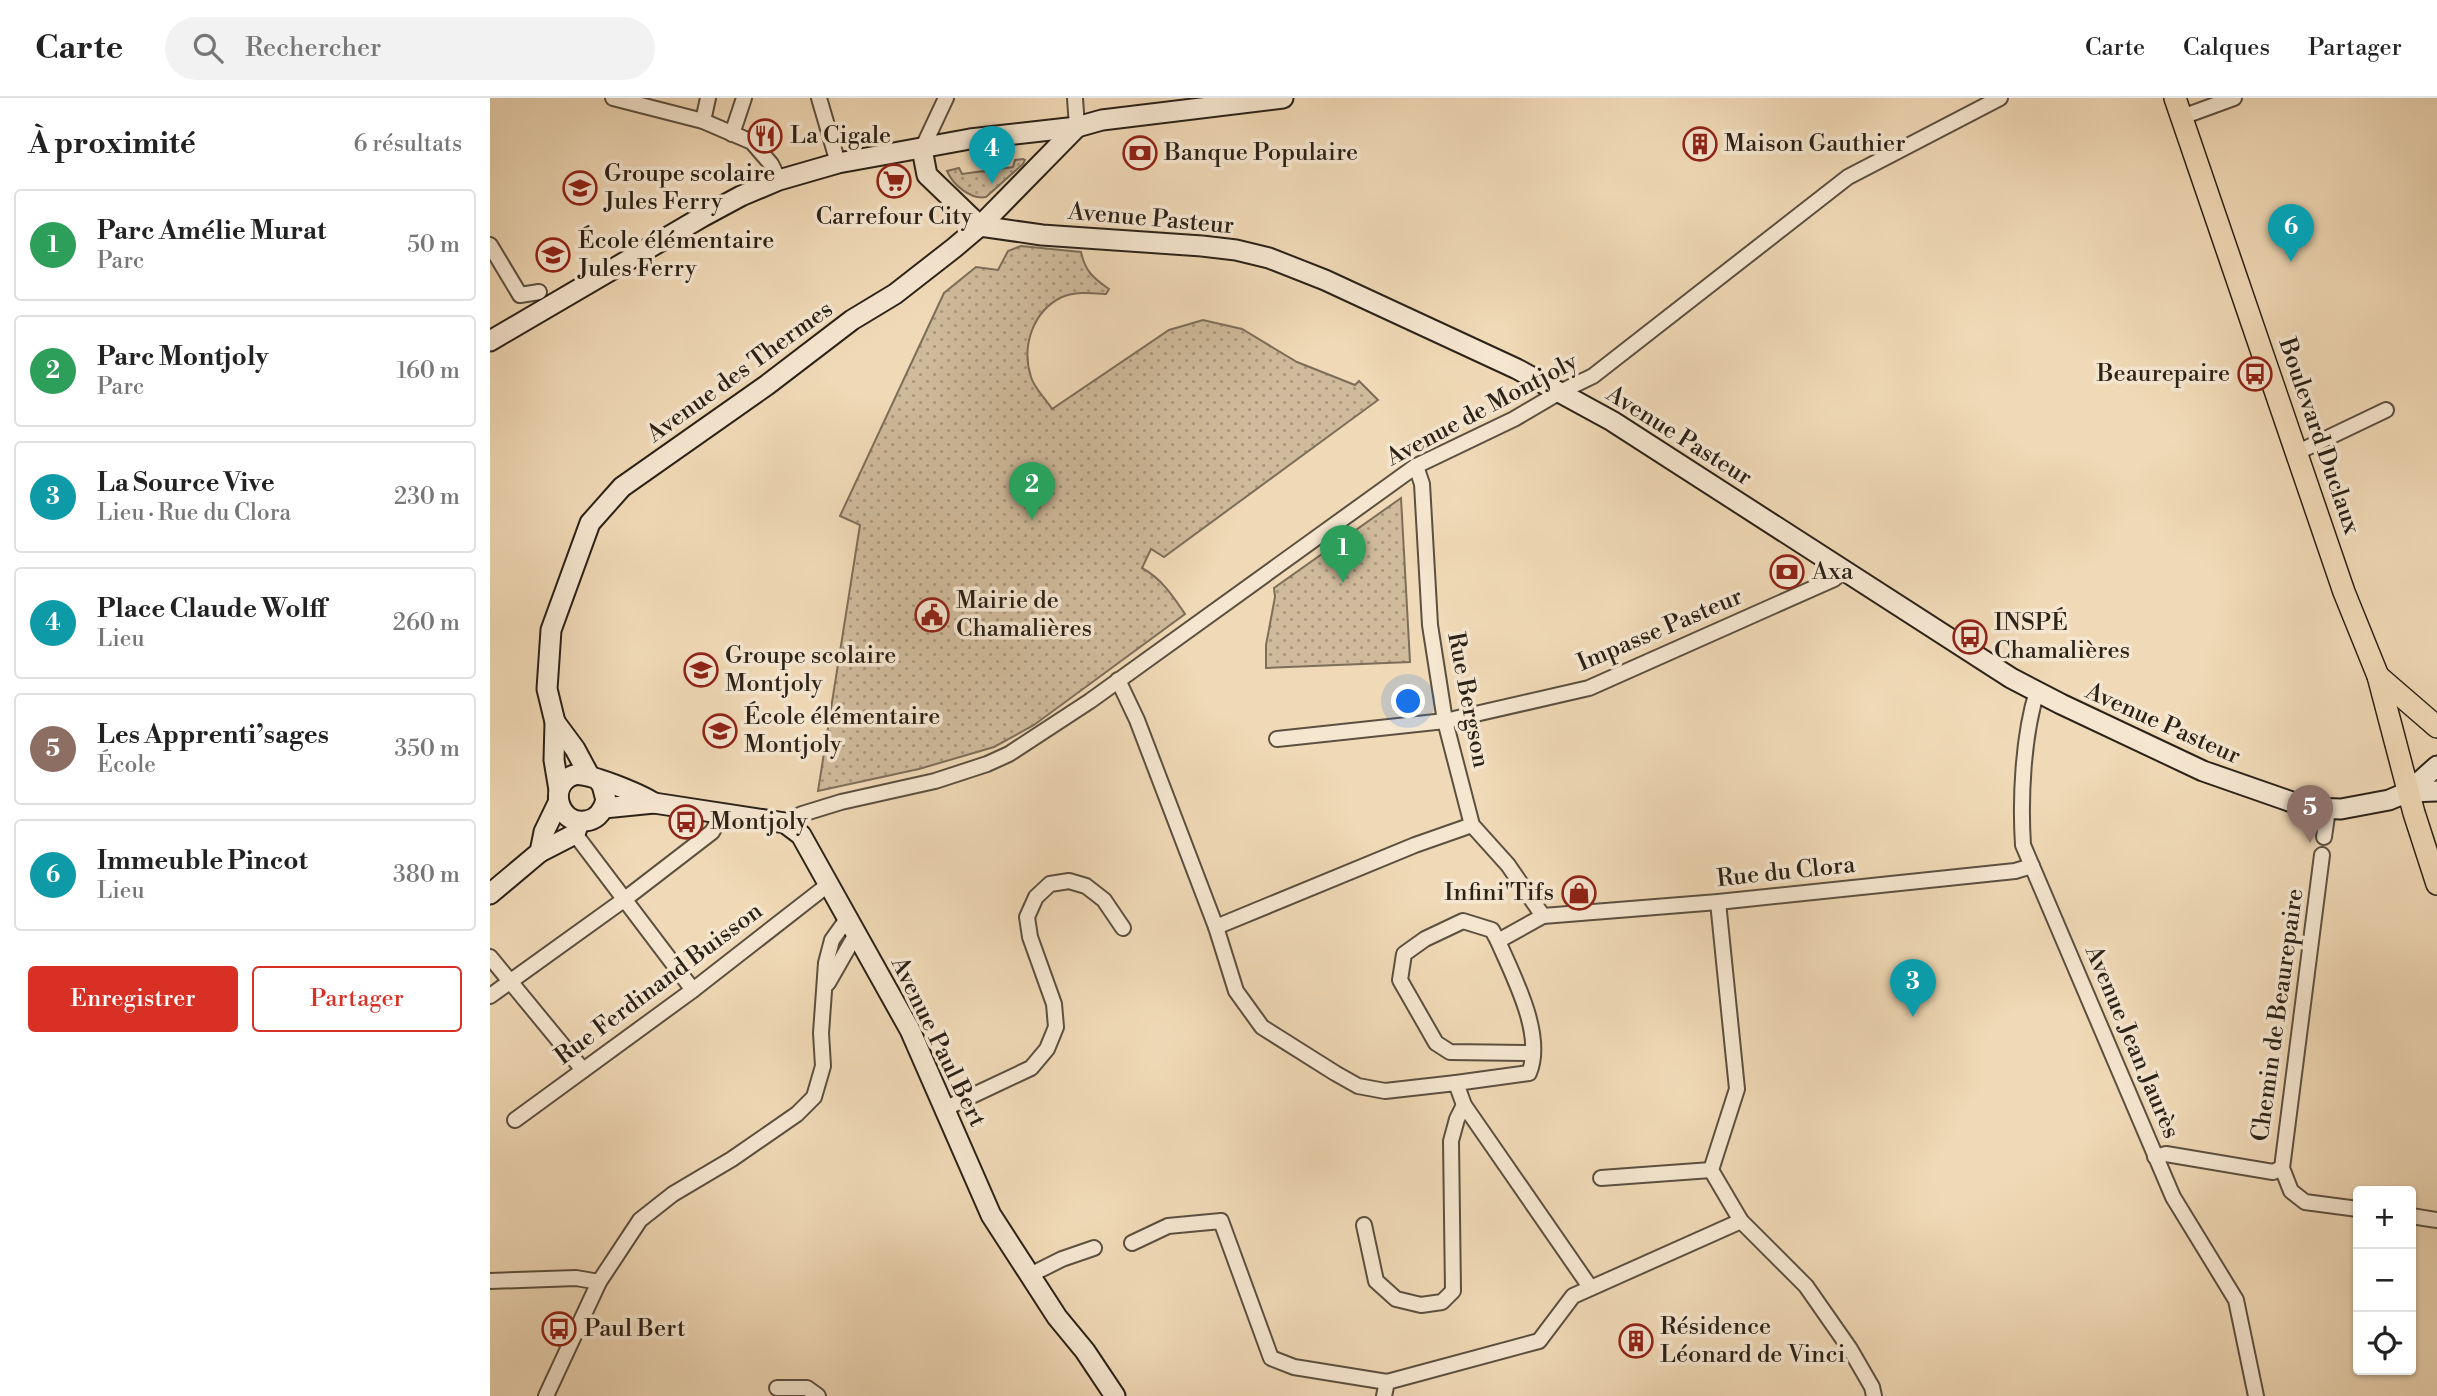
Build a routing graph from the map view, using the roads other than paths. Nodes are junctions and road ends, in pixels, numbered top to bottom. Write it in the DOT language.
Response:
graph roads {
  1 [pos="613,98"];
  2 [pos="708,98"];
  3 [pos="744,98"];
  4 [pos="819,98"];
  5 [pos="946,98"];
  6 [pos="1075,98"];
  7 [pos="1283,98"];
  8 [pos="2000,98"];
  9 [pos="2234,98"];
  10 [pos="2179,108"];
  11 [pos="703,121"];
  12 [pos="1077,127"];
  13 [pos="732,134"];
  14 [pos="922,149"];
  15 [pos="838,163"];
  16 [pos="779,180"];
  17 [pos="980,226"];
  18 [pos="490,245"];
  19 [pos="539,292"];
  20 [pos="490,341"];
  21 [pos="1560,392"];
  22 [pos="2386,410"];
  23 [pos="2296,453"];
  24 [pos="1416,467"];
  25 [pos="1844,570"];
  26 [pos="2378,676"];
  27 [pos="1118,680"];
  28 [pos="2037,691"];
  29 [pos="1445,721"];
  30 [pos="555,722"];
  31 [pos="2437,727"];
  32 [pos="1277,738"];
  33 [pos="2437,766"];
  34 [pos="593,777"];
  35 [pos="2437,790"];
  36 [pos="2408,792"];
  37 [pos="559,796"];
  38 [pos="654,803"];
  39 [pos="604,808"];
  40 [pos="2328,809"];
  41 [pos="723,813"];
  42 [pos="785,823"];
  43 [pos="1472,825"];
  44 [pos="577,828"];
  45 [pos="2324,837"];
  46 [pos="540,852"];
  47 [pos="2322,855"];
  48 [pos="2032,866"];
  49 [pos="828,884"];
  50 [pos="2437,884"];
  51 [pos="490,894"];
  52 [pos="625,899"];
  53 [pos="1718,902"];
  54 [pos="1544,916"];
  55 [pos="851,927"];
  56 [pos="1216,927"];
  57 [pos="1123,928"];
  58 [pos="1498,941"];
  59 [pos="490,957"];
  60 [pos="509,981"];
  61 [pos="693,990"];
  62 [pos="490,996"];
  63 [pos="1532,1053"];
  64 [pos="583,1070"];
  65 [pos="1457,1083"];
  66 [pos="1464,1105"];
  67 [pos="944,1109"];
  68 [pos="515,1120"];
  69 [pos="2155,1157"];
  70 [pos="2282,1168"];
  71 [pos="1711,1170"];
  72 [pos="1601,1178"];
  73 [pos="2353,1208"];
  74 [pos="2416,1217"];
  75 [pos="2437,1220"];
  76 [pos="1741,1222"];
  77 [pos="1364,1225"];
  78 [pos="1132,1243"];
  79 [pos="1094,1248"];
  80 [pos="1030,1275"];
  81 [pos="490,1281"];
  82 [pos="599,1282"];
  83 [pos="1590,1287"];
  84 [pos="777,1388"];
  85 [pos="1385,1389"];
  86 [pos="546,1396"];
  87 [pos="818,1396"];
  88 [pos="1115,1396"];
  89 [pos="1874,1396"];
  90 [pos="2256,1396"];
  1 -- 11 [label="street"];
  2 -- 11 [label="street"];
  3 -- 13 [label="street"];
  4 -- 15 [label="street"];
  5 -- 14 [label="street"];
  6 -- 12 [label="street"];
  7 -- 12 [label="street"];
  8 -- 21 [label="street, Avenue de Montjoly"];
  9 -- 10 [label="street"];
  10 -- 23 [label="main road, Boulevard Duclaux"];
  11 -- 13 [label="street"];
  12 -- 14 [label="street"];
  12 -- 17 [label="street, Avenue des Thermes"];
  13 -- 16 [label="street"];
  14 -- 15 [label="street"];
  14 -- 17 [label="street"];
  15 -- 16 [label="street"];
  16 -- 20 [label="street"];
  17 -- 21 [label="street, Avenue Pasteur"];
  17 -- 30 [label="street, Avenue des Thermes"];
  18 -- 19 [label="street"];
  21 -- 24 [label="street, Avenue de Montjoly"];
  21 -- 25 [label="street, Avenue Pasteur"];
  22 -- 23 [label="street"];
  23 -- 26 [label="main road, Boulevard Duclaux"];
  24 -- 27 [label="street, Avenue de Montjoly"];
  24 -- 29 [label="street, Rue Bergson"];
  25 -- 28 [label="street, Avenue Pasteur"];
  25 -- 29 [label="street, Impasse Pasteur"];
  26 -- 31 [label="main road"];
  26 -- 36 [label="main road, Boulevard Duclaux"];
  27 -- 42 [label="street, Avenue de Montjoly"];
  27 -- 56 [label="street"];
  28 -- 40 [label="street, Avenue Pasteur"];
  28 -- 48 [label="street, Avenue Jean Jaurès"];
  29 -- 32 [label="street, Impasse Pasteur"];
  29 -- 43 [label="street, Rue Bergson"];
  30 -- 34 [label="street, Avenue des Thermes"];
  30 -- 37 [label="street, Avenue des Thermes"];
  33 -- 36 [label="street"];
  34 -- 37 [label="street"];
  34 -- 38 [label="street"];
  34 -- 39 [label="street"];
  35 -- 36 [label="street"];
  36 -- 40 [label="street, Avenue Pasteur"];
  36 -- 50 [label="main road, Boulevard Duclaux"];
  37 -- 44 [label="street"];
  37 -- 46 [label="street"];
  38 -- 39 [label="street"];
  38 -- 41 [label="street"];
  39 -- 44 [label="street"];
  40 -- 45 [label="street"];
  41 -- 42 [label="street"];
  41 -- 52 [label="street"];
  42 -- 49 [label="street, Avenue Paul Bert"];
  43 -- 54 [label="street, Rue Bergson"];
  43 -- 56 [label="street"];
  44 -- 46 [label="street"];
  44 -- 52 [label="street"];
  46 -- 51 [label="street"];
  47 -- 70 [label="street, Chemin de Beaurepaire"];
  48 -- 53 [label="street, Rue du Clora"];
  48 -- 69 [label="street, Avenue Jean Jaurès"];
  49 -- 55 [label="street, Avenue Paul Bert"];
  49 -- 61 [label="street, Rue Ferdinand Buisson"];
  52 -- 60 [label="street"];
  52 -- 61 [label="street"];
  53 -- 54 [label="street, Rue du Clora"];
  53 -- 71 [label="street"];
  54 -- 58 [label="street"];
  55 -- 67 [label="street, Avenue Paul Bert"];
  55 -- 82 [label="street"];
  56 -- 65 [label="street"];
  57 -- 67 [label="street"];
  58 -- 63 [label="street"];
  58 -- 63 [label="street"];
  59 -- 60 [label="street"];
  60 -- 62 [label="street"];
  60 -- 64 [label="street"];
  61 -- 64 [label="street, Rue Ferdinand Buisson"];
  63 -- 65 [label="street"];
  64 -- 68 [label="street, Rue Ferdinand Buisson"];
  65 -- 66 [label="street"];
  66 -- 77 [label="street"];
  66 -- 83 [label="street"];
  67 -- 80 [label="street, Avenue Paul Bert"];
  69 -- 70 [label="street"];
  69 -- 90 [label="street, Avenue Jean Jaurès"];
  70 -- 73 [label="street, Chemin de Beaurepaire"];
  71 -- 72 [label="street"];
  71 -- 76 [label="street"];
  74 -- 75 [label="street"];
  76 -- 83 [label="street"];
  76 -- 89 [label="street"];
  78 -- 85 [label="street"];
  79 -- 80 [label="street"];
  80 -- 88 [label="street, Avenue Paul Bert"];
  81 -- 82 [label="street"];
  82 -- 86 [label="street"];
  83 -- 85 [label="street"];
  84 -- 87 [label="street"];
}
